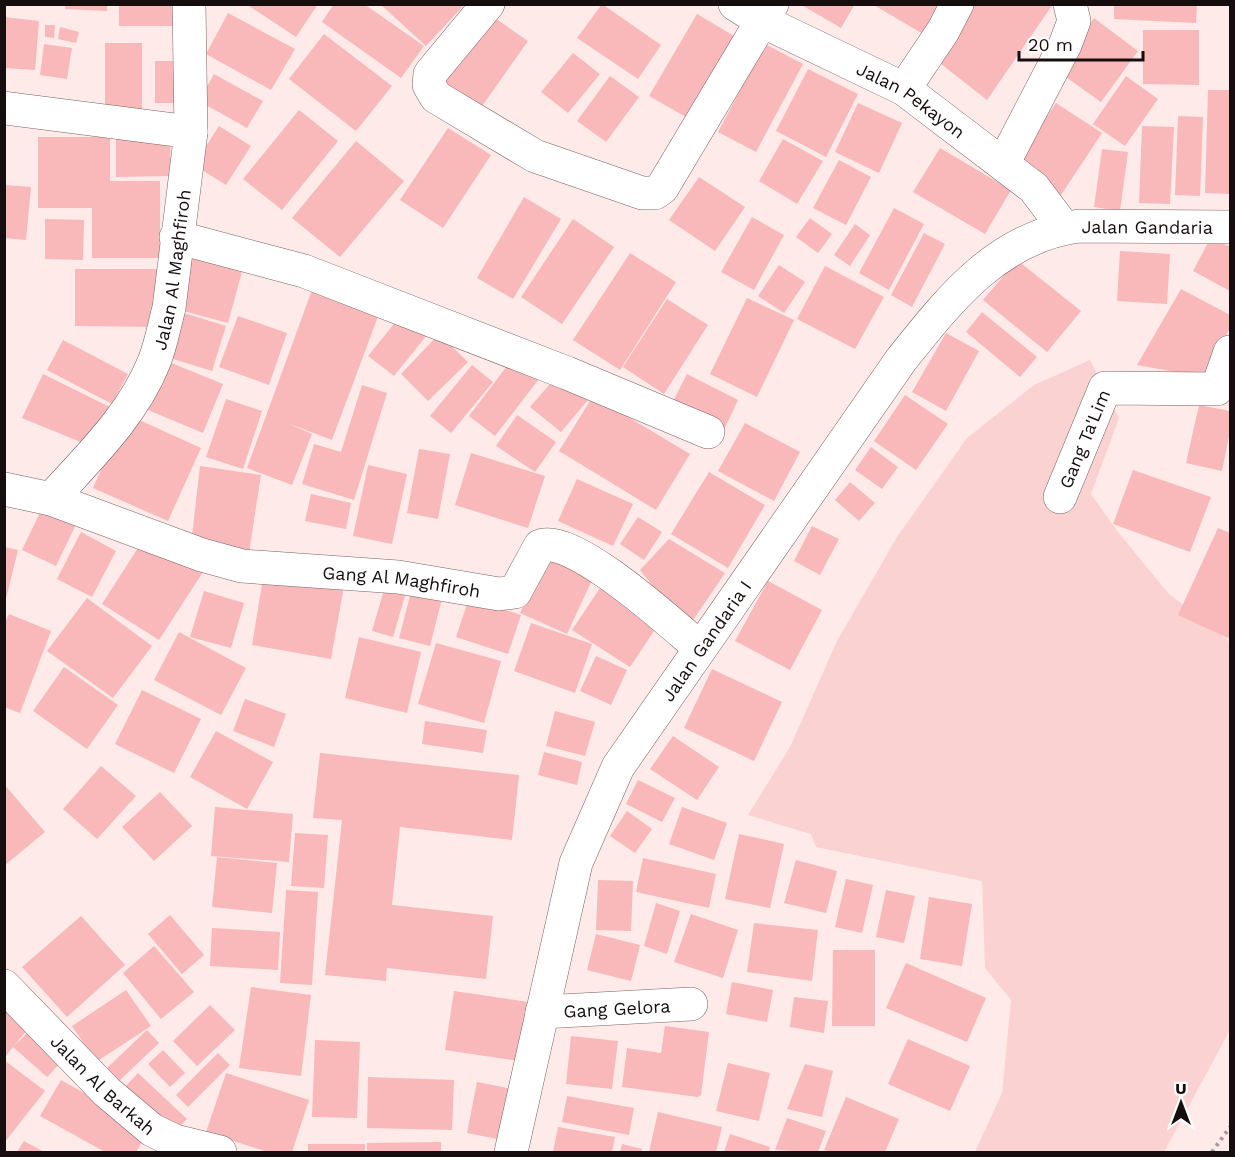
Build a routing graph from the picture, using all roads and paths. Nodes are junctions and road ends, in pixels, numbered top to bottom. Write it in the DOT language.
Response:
graph roads {
  1 [pos="189,4"];
  2 [pos="488,4"];
  3 [pos="957,4"];
  4 [pos="1070,4"];
  5 [pos="756,10"];
  6 [pos="904,89"];
  7 [pos="4,108"];
  8 [pos="191,132"];
  9 [pos="1003,164"];
  10 [pos="1230,227"];
  11 [pos="1064,228"];
  12 [pos="176,237"];
  13 [pos="1230,351"];
  14 [pos="708,432"];
  15 [pos="4,489"];
  16 [pos="1060,497"];
  17 [pos="51,499"];
  18 [pos="700,648"];
  19 [pos="4,986"];
  20 [pos="691,1004"];
  21 [pos="542,1012"];
  22 [pos="1230,1127"];
  23 [pos="220,1152"];
  24 [pos="511,1152"];
  25 [pos="1212,1152"];
  1 -- 8 [label="street, Jalan Al Maghfiroh"];
  2 -- 5 [label="street"];
  3 -- 6 [label="street"];
  4 -- 9 [label="street"];
  5 -- 6 [label="street, Jalan Pekayon"];
  6 -- 9 [label="street, Jalan Pekayon"];
  7 -- 8 [label="street"];
  8 -- 12 [label="street, Jalan Al Maghfiroh"];
  9 -- 11 [label="street, Jalan Pekayon"];
  10 -- 11 [label="street, Jalan Gandaria"];
  11 -- 18 [label="street, Jalan Gandaria I"];
  12 -- 14 [label="street"];
  12 -- 17 [label="street, Jalan Al Maghfiroh"];
  13 -- 16 [label="street, Gang Ta'Lim"];
  15 -- 17 [label="street"];
  17 -- 18 [label="street, Gang Al Maghfiroh"];
  18 -- 21 [label="street, Jalan Gandaria I"];
  19 -- 23 [label="street, Jalan Al Barkah"];
  20 -- 21 [label="street, Gang Gelora"];
  21 -- 24 [label="street, Jalan Gandaria I"];
  22 -- 25 [label="path"];
}
